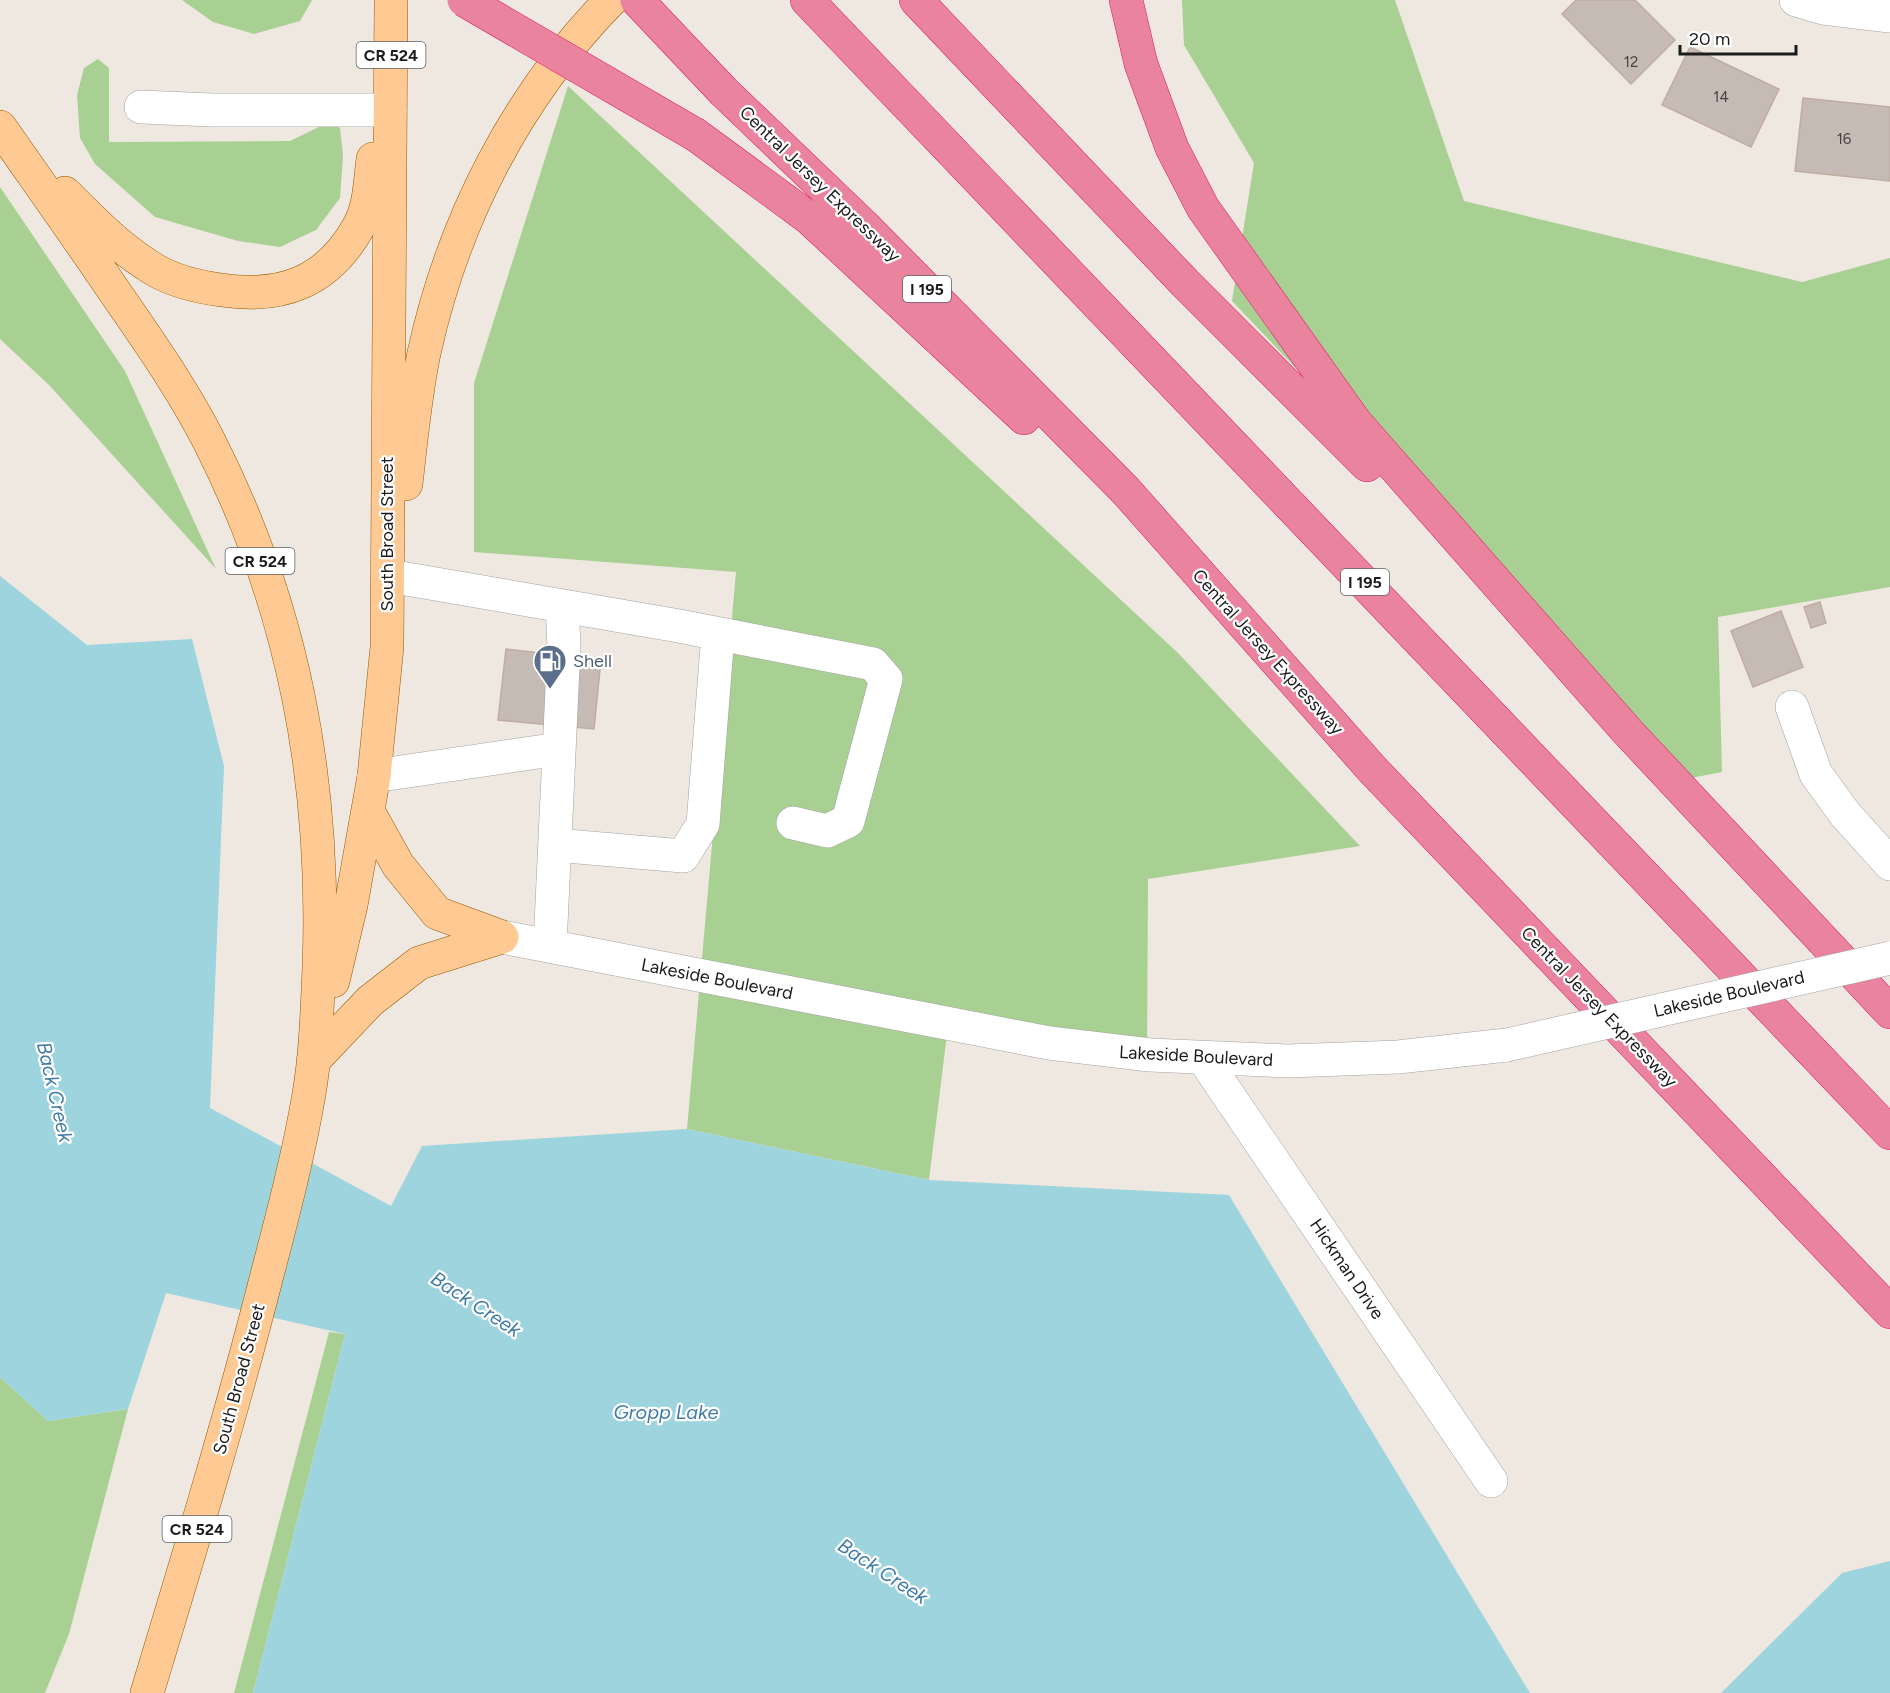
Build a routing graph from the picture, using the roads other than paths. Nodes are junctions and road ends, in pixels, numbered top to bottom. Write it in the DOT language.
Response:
graph roads {
  1 [pos="391,0"];
  2 [pos="464,0"];
  3 [pos="611,0"];
  4 [pos="637,0"];
  5 [pos="807,0"];
  6 [pos="916,0"];
  7 [pos="1126,0"];
  8 [pos="1796,0"];
  9 [pos="1890,16"];
  10 [pos="141,107"];
  11 [pos="390,110"];
  12 [pos="0,127"];
  13 [pos="1126,491"];
  14 [pos="395,578"];
  15 [pos="562,606"];
  16 [pos="718,634"];
  17 [pos="387,647"];
  18 [pos="1574,671"];
  19 [pos="1792,707"];
  20 [pos="559,749"];
  21 [pos="374,776"];
  22 [pos="368,811"];
  23 [pos="793,823"];
  24 [pos="555,846"];
  25 [pos="1890,864"];
  26 [pos="502,937"];
  27 [pos="550,946"];
  28 [pos="1890,958"];
  29 [pos="1890,1012"];
  30 [pos="1203,1058"];
  31 [pos="313,1061"];
  32 [pos="1890,1133"];
  33 [pos="1890,1312"];
  34 [pos="1491,1481"];
  35 [pos="147,1693"];
  1 -- 11 [label="main road, South Broad Street / CR 524"];
  2 -- 13 [label="highway, bridge"];
  3 -- 14 [label="main road"];
  4 -- 13 [label="highway, Central Jersey Expressway / I 195"];
  5 -- 32 [label="highway, I 195"];
  6 -- 18 [label="highway"];
  7 -- 18 [label="highway"];
  8 -- 9 [label="street"];
  10 -- 11 [label="street"];
  11 -- 12 [label="main road"];
  11 -- 17 [label="main road, South Broad Street / CR 524"];
  12 -- 31 [label="main road, South Broad Street / CR 524"];
  13 -- 33 [label="highway, Central Jersey Expressway / I 195"];
  14 -- 15 [label="street"];
  14 -- 17 [label="main road"];
  15 -- 16 [label="street"];
  15 -- 20 [label="street"];
  16 -- 23 [label="street"];
  16 -- 24 [label="street"];
  17 -- 21 [label="main road, South Broad Street / CR 524"];
  18 -- 29 [label="highway"];
  19 -- 25 [label="street"];
  20 -- 21 [label="street"];
  20 -- 24 [label="street"];
  21 -- 22 [label="main road, South Broad Street / CR 524"];
  22 -- 26 [label="main road"];
  22 -- 31 [label="main road, South Broad Street / CR 524"];
  24 -- 27 [label="street"];
  26 -- 27 [label="street, Lakeside Boulevard"];
  26 -- 31 [label="main road"];
  27 -- 30 [label="street, Lakeside Boulevard"];
  28 -- 30 [label="street, Lakeside Boulevard, bridge"];
  30 -- 34 [label="street, Hickman Drive"];
  31 -- 35 [label="main road, South Broad Street / CR 524"];
}
